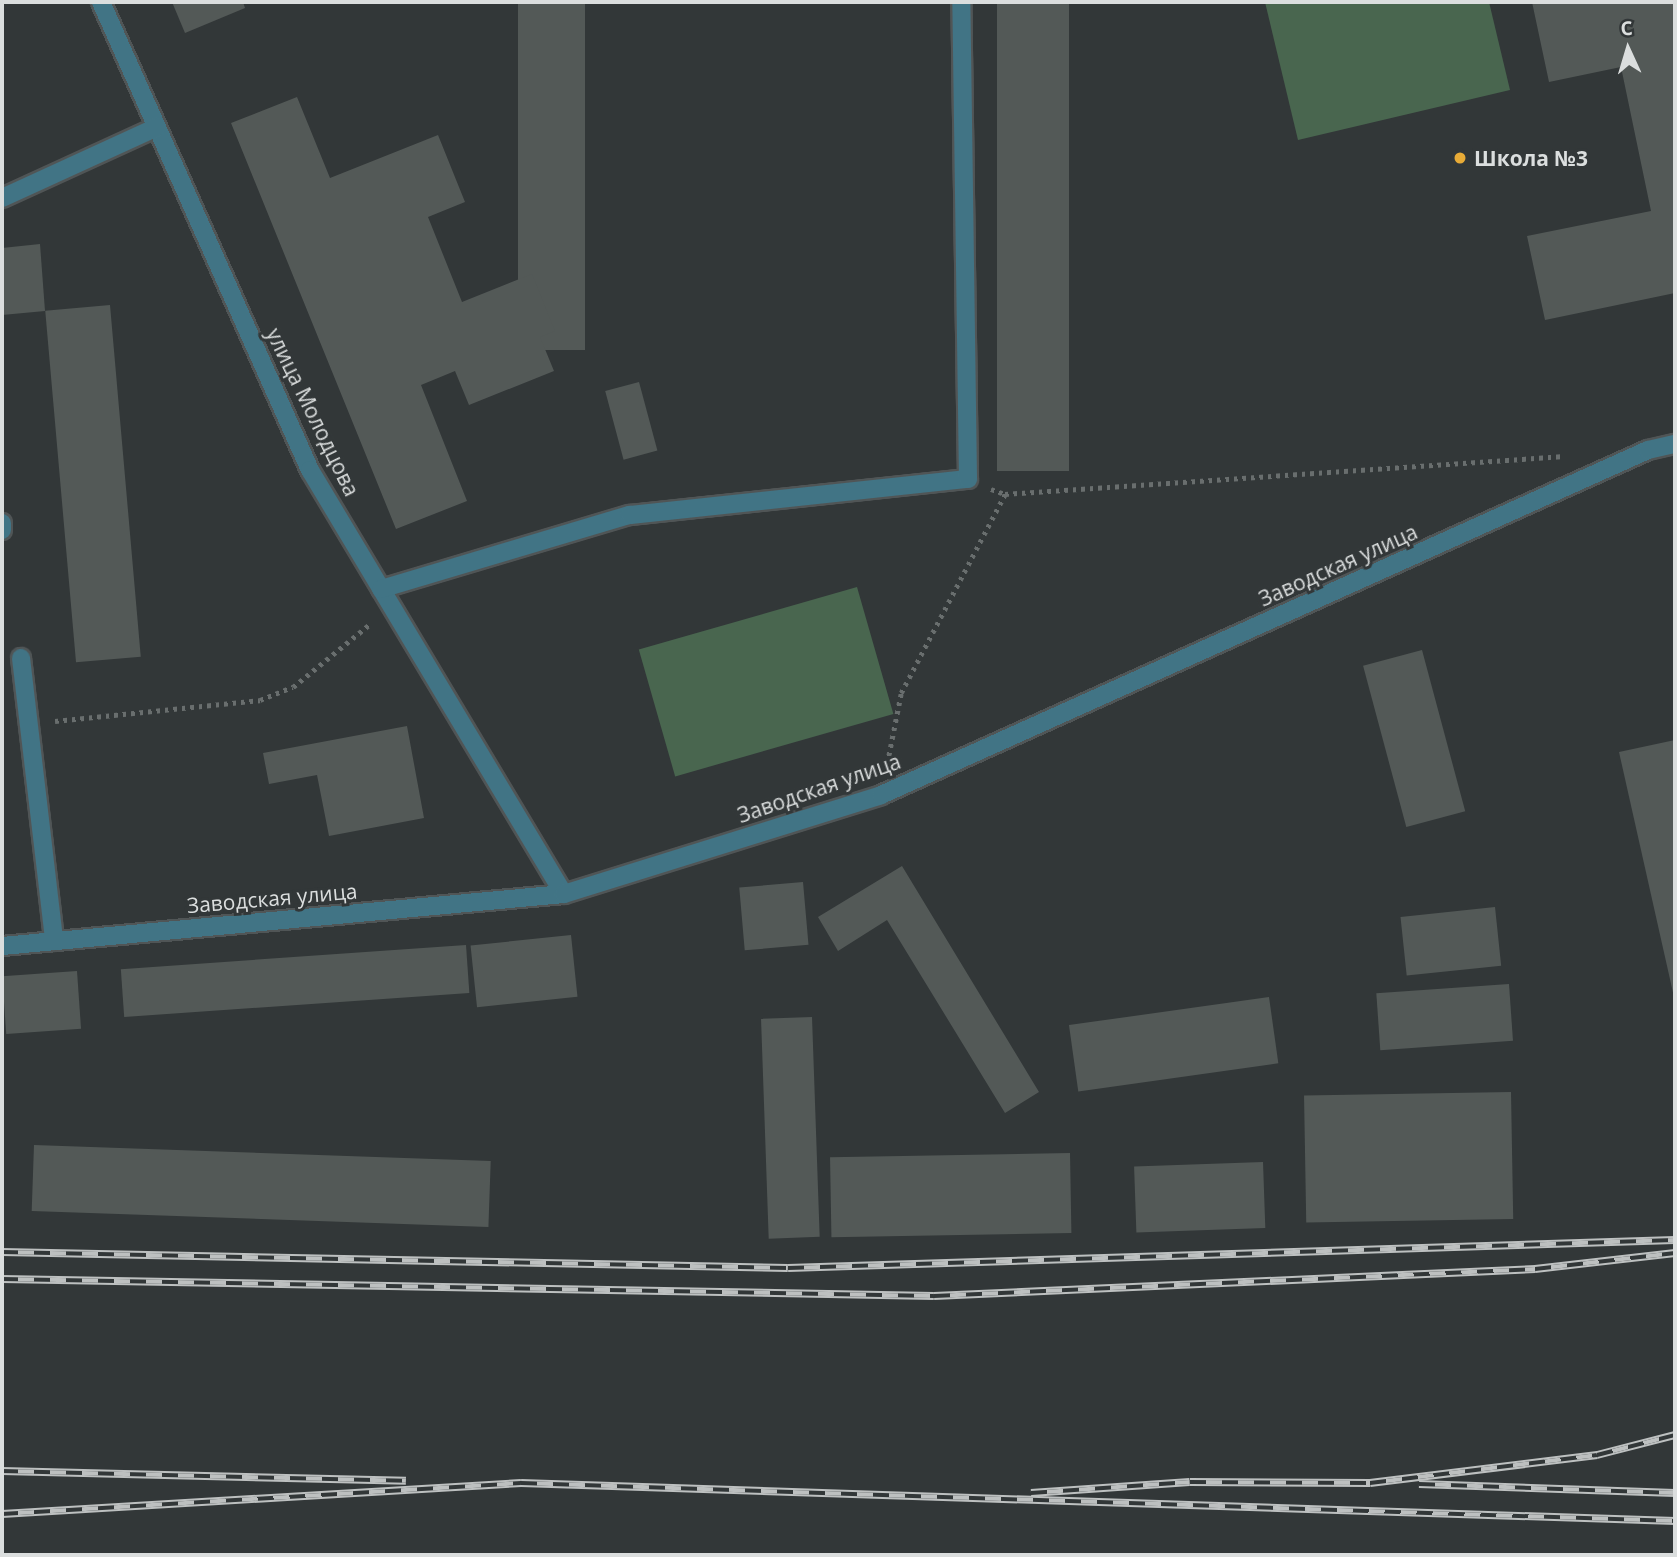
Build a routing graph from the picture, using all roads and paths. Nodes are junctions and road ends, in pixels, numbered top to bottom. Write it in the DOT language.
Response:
graph roads {
  1 [pos="101,2"];
  2 [pos="961,2"];
  3 [pos="157,127"];
  4 [pos="2,198"];
  5 [pos="1675,444"];
  6 [pos="1580,455"];
  7 [pos="968,480"];
  8 [pos="1005,494"];
  9 [pos="2,523"];
  10 [pos="2,530"];
  11 [pos="382,589"];
  12 [pos="391,606"];
  13 [pos="21,658"];
  14 [pos="29,724"];
  15 [pos="881,795"];
  16 [pos="564,894"];
  17 [pos="54,941"];
  18 [pos="2,946"];
  1 -- 3 [label="street, улица Молодцова"];
  2 -- 7 [label="street"];
  3 -- 4 [label="street"];
  3 -- 11 [label="street, улица Молодцова"];
  5 -- 15 [label="street, Заводская улица"];
  6 -- 8 [label="path"];
  7 -- 8 [label="path"];
  7 -- 11 [label="street"];
  8 -- 15 [label="path"];
  9 -- 10 [label="street"];
  11 -- 12 [label="street, улица Молодцова"];
  12 -- 14 [label="path"];
  12 -- 16 [label="street, улица Молодцова"];
  13 -- 14 [label="street"];
  14 -- 17 [label="street"];
  15 -- 16 [label="street, Заводская улица"];
  16 -- 17 [label="street, Заводская улица"];
  17 -- 18 [label="street, Заводская улица"];
}
